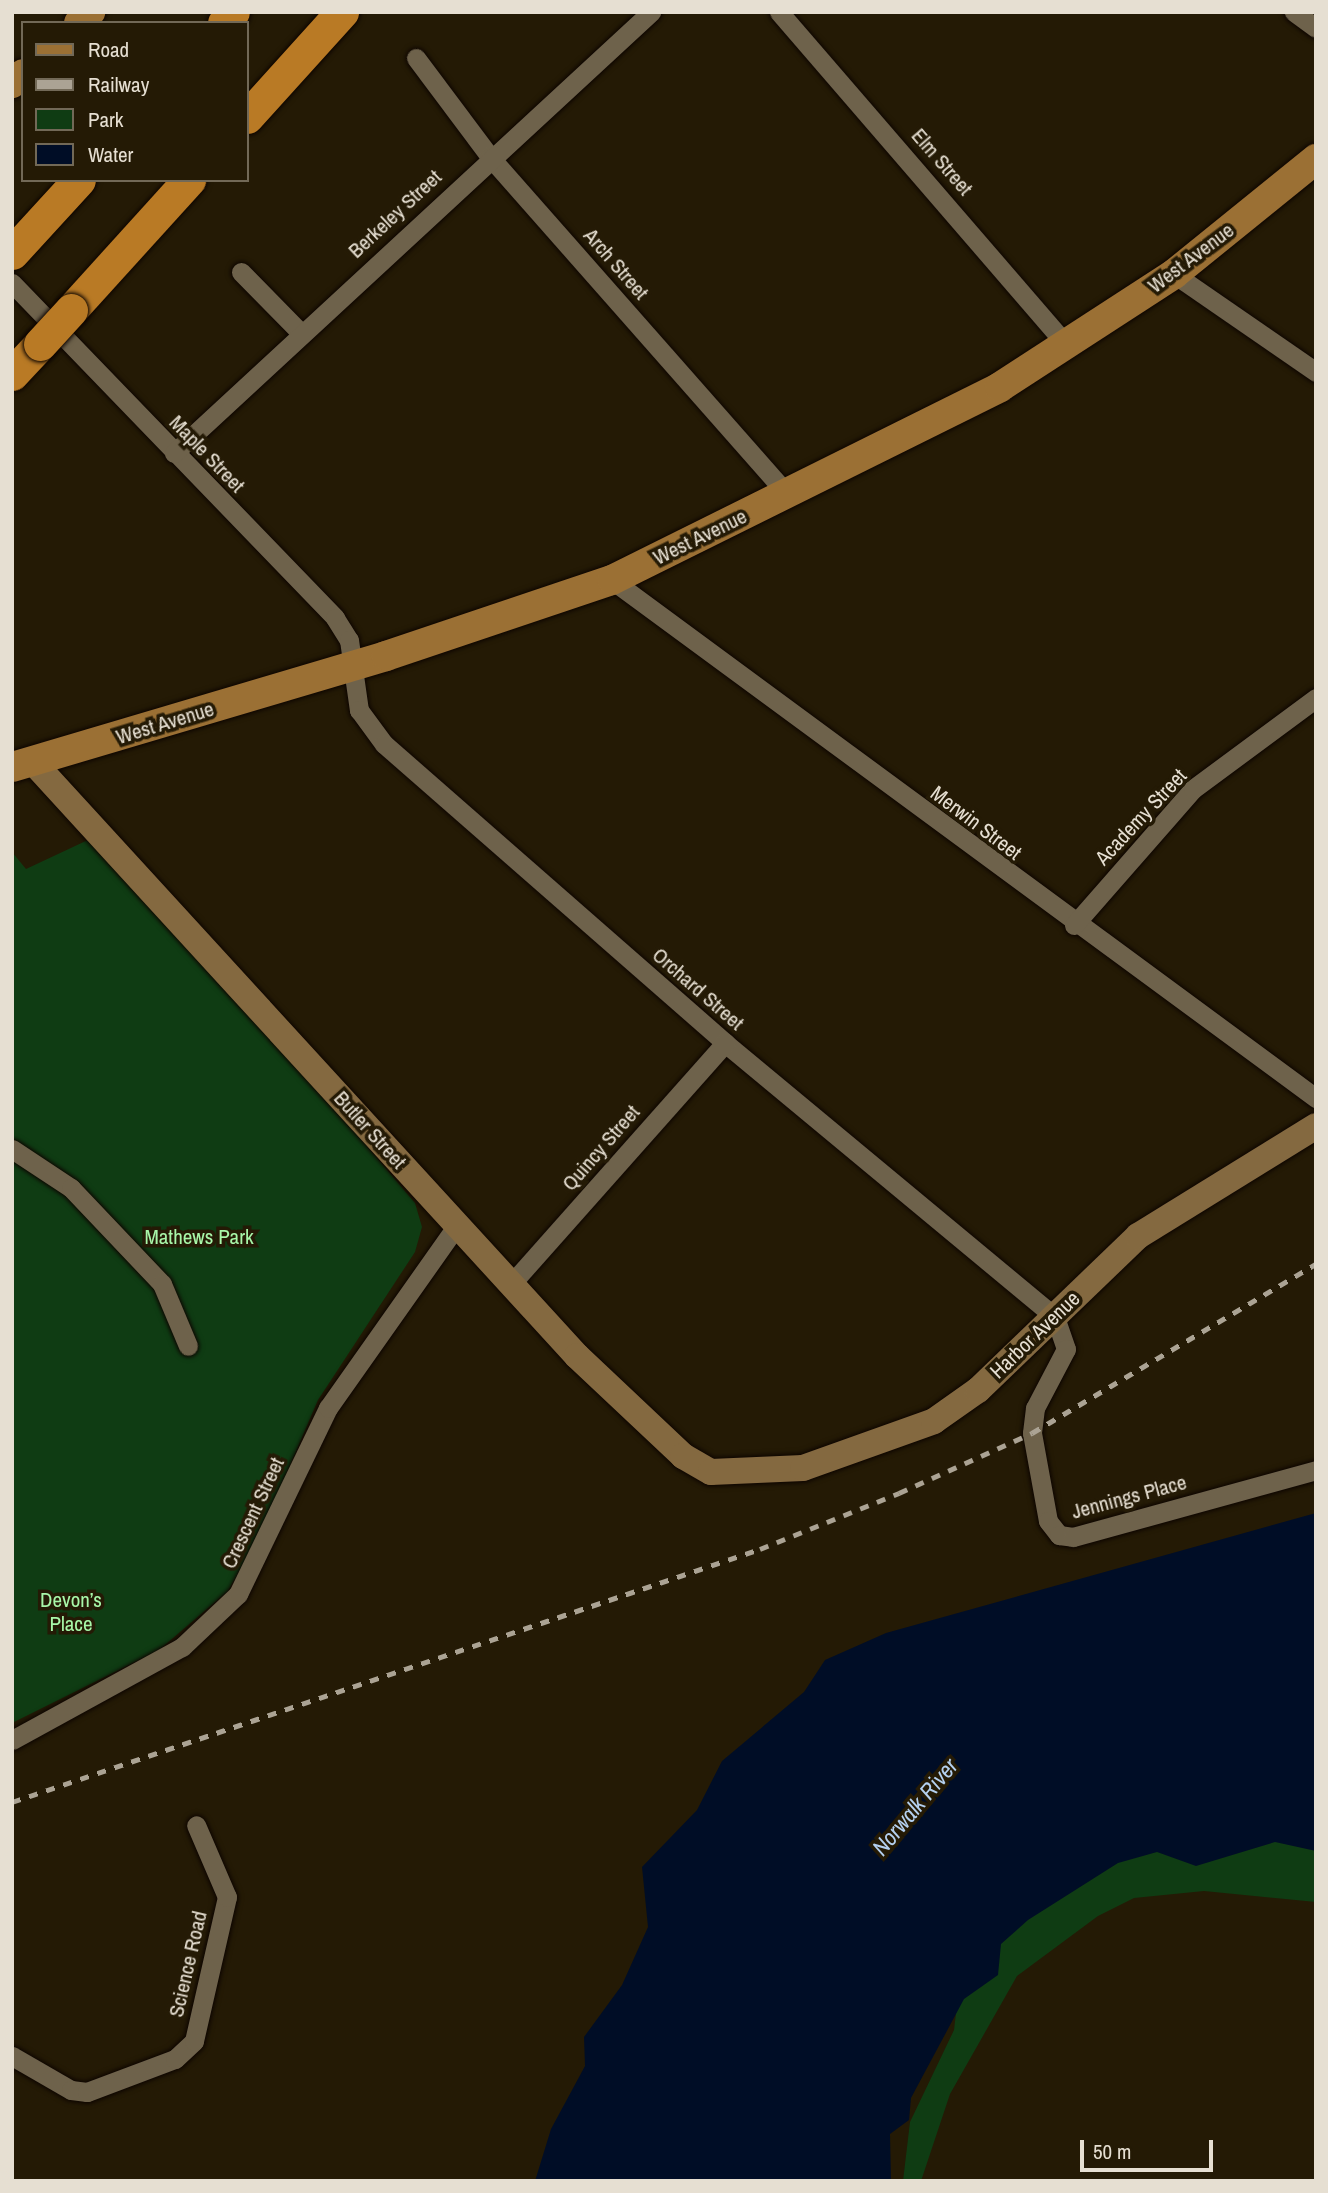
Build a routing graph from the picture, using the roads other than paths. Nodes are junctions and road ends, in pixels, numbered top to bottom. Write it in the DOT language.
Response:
graph roads {
  1 [pos="342,12"];
  2 [pos="651,12"];
  3 [pos="779,12"];
  4 [pos="1294,12"];
  5 [pos="1316,28"];
  6 [pos="416,58"];
  7 [pos="248,116"];
  8 [pos="490,156"];
  9 [pos="1316,159"];
  10 [pos="77,182"];
  11 [pos="187,182"];
  12 [pos="13,263"];
  13 [pos="241,272"];
  14 [pos="1174,274"];
  15 [pos="301,333"];
  16 [pos="1067,346"];
  17 [pos="1316,372"];
  18 [pos="12,374"];
  19 [pos="174,453"];
  20 [pos="788,495"];
  21 [pos="612,580"];
  22 [pos="352,666"];
  23 [pos="1316,698"];
  24 [pos="23,765"];
  25 [pos="1074,925"];
  26 [pos="724,1043"];
  27 [pos="1316,1098"];
  28 [pos="1316,1126"];
  29 [pos="12,1149"];
  30 [pos="457,1225"];
  31 [pos="512,1283"];
  32 [pos="1055,1317"];
  33 [pos="188,1346"];
  34 [pos="1316,1470"];
  35 [pos="724,1473"];
  36 [pos="12,1740"];
  37 [pos="197,1825"];
  38 [pos="12,2056"];
  1 -- 7 [label="highway"];
  2 -- 8 [label="street, Berkeley Street"];
  3 -- 16 [label="street, Elm Street"];
  4 -- 5 [label="street"];
  6 -- 8 [label="street, Arch Street"];
  8 -- 15 [label="street, Berkeley Street"];
  8 -- 20 [label="street, Arch Street"];
  9 -- 14 [label="main road, West Avenue"];
  10 -- 12 [label="highway"];
  11 -- 18 [label="highway, bridge"];
  12 -- 19 [label="street, Maple Street"];
  13 -- 15 [label="street"];
  14 -- 16 [label="main road, West Avenue"];
  14 -- 17 [label="street"];
  15 -- 19 [label="street, Berkeley Street"];
  16 -- 20 [label="main road, West Avenue"];
  19 -- 22 [label="street, Maple Street"];
  20 -- 21 [label="main road, West Avenue"];
  21 -- 22 [label="main road, West Avenue"];
  21 -- 25 [label="street, Merwin Street"];
  22 -- 24 [label="main road, West Avenue"];
  22 -- 26 [label="street, Orchard Street"];
  23 -- 25 [label="street, Academy Street"];
  24 -- 30 [label="main road, Butler Street"];
  25 -- 27 [label="street, Merwin Street"];
  26 -- 31 [label="street, Quincy Street"];
  26 -- 32 [label="street, Orchard Street"];
  28 -- 32 [label="main road, Harbor Avenue"];
  29 -- 33 [label="street"];
  30 -- 31 [label="main road, Butler Street"];
  30 -- 36 [label="street, Crescent Street"];
  31 -- 35 [label="main road, Butler Street"];
  32 -- 34 [label="street, Jennings Place"];
  32 -- 35 [label="main road, Harbor Avenue"];
  37 -- 38 [label="street, Science Road"];
}
